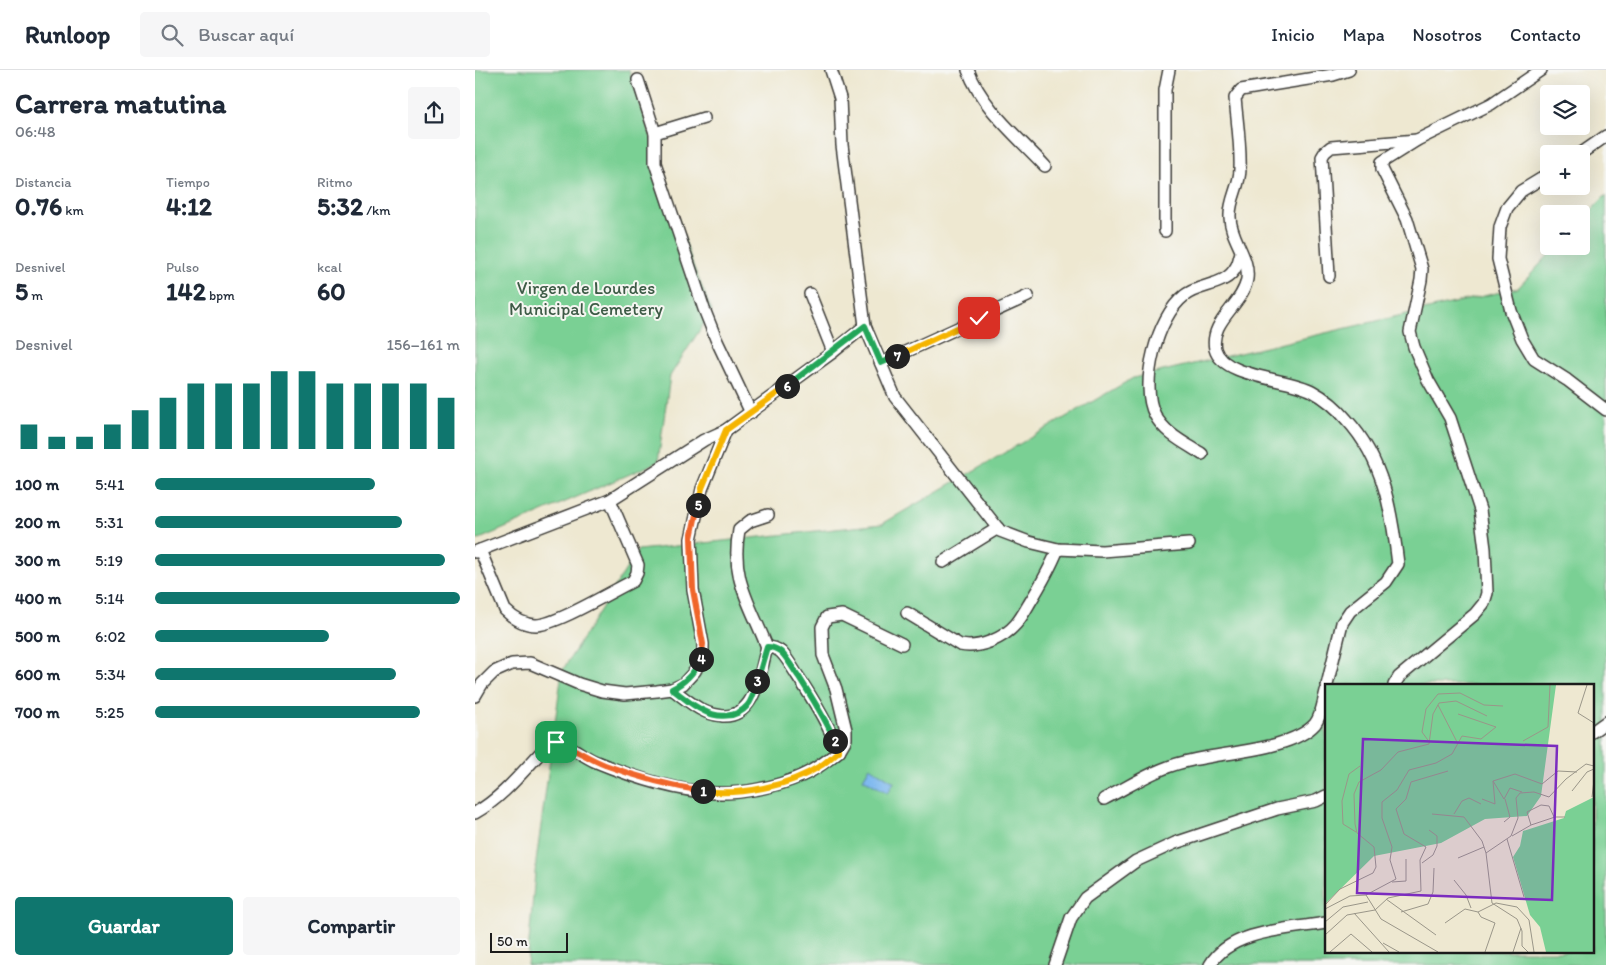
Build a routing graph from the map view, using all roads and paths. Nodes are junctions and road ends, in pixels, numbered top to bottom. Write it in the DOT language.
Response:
graph roads {
  1 [pos="831,70"];
  2 [pos="968,70"];
  3 [pos="1169,70"];
  4 [pos="1349,70"];
  5 [pos="1541,70"];
  6 [pos="638,80"];
  7 [pos="704,118"];
  8 [pos="655,133"];
  9 [pos="1606,136"];
  10 [pos="1417,140"];
  11 [pos="1590,147"];
  12 [pos="1045,166"];
  13 [pos="1540,180"];
  14 [pos="1165,231"];
  15 [pos="1241,251"];
  16 [pos="1329,276"];
  17 [pos="810,294"];
  18 [pos="1028,296"];
  19 [pos="865,326"];
  20 [pos="833,352"];
  21 [pos="881,363"];
  22 [pos="1606,410"];
  23 [pos="751,413"];
  24 [pos="726,430"];
  25 [pos="1202,454"];
  26 [pos="610,500"];
  27 [pos="768,515"];
  28 [pos="998,528"];
  29 [pos="1189,544"];
  30 [pos="1058,549"];
  31 [pos="477,551"];
  32 [pos="943,562"];
  33 [pos="907,613"];
  34 [pos="903,644"];
  35 [pos="767,647"];
  36 [pos="1327,684"];
  37 [pos="1395,684"];
  38 [pos="672,689"];
  39 [pos="475,696"];
  40 [pos="1325,696"];
  41 [pos="1606,722"];
  42 [pos="1593,731"];
  43 [pos="839,751"];
  44 [pos="1325,796"];
  45 [pos="1104,799"];
  46 [pos="475,813"];
  47 [pos="1325,923"];
  48 [pos="1058,962"];
  49 [pos="1214,963"];
  1 -- 19 [label="street"];
  2 -- 12 [label="street"];
  3 -- 14 [label="street"];
  4 -- 15 [label="street"];
  5 -- 10 [label="street"];
  6 -- 8 [label="street"];
  7 -- 8 [label="street"];
  8 -- 23 [label="street"];
  9 -- 11 [label="street"];
  10 -- 16 [label="street"];
  10 -- 37 [label="street"];
  13 -- 22 [label="street"];
  15 -- 25 [label="street"];
  15 -- 36 [label="street"];
  17 -- 20 [label="street"];
  18 -- 21 [label="street"];
  19 -- 20 [label="street"];
  19 -- 21 [label="street"];
  20 -- 23 [label="street"];
  21 -- 28 [label="street"];
  23 -- 24 [label="street"];
  24 -- 26 [label="street"];
  24 -- 38 [label="street"];
  26 -- 31 [label="street"];
  26 -- 31 [label="street"];
  27 -- 35 [label="street"];
  28 -- 30 [label="street"];
  28 -- 32 [label="street"];
  29 -- 30 [label="street"];
  30 -- 33 [label="street"];
  34 -- 43 [label="street"];
  35 -- 38 [label="street"];
  35 -- 43 [label="street"];
  38 -- 39 [label="street"];
  40 -- 45 [label="street"];
  41 -- 42 [label="street"];
  43 -- 46 [label="street"];
  44 -- 48 [label="street"];
  47 -- 49 [label="street"];
}
